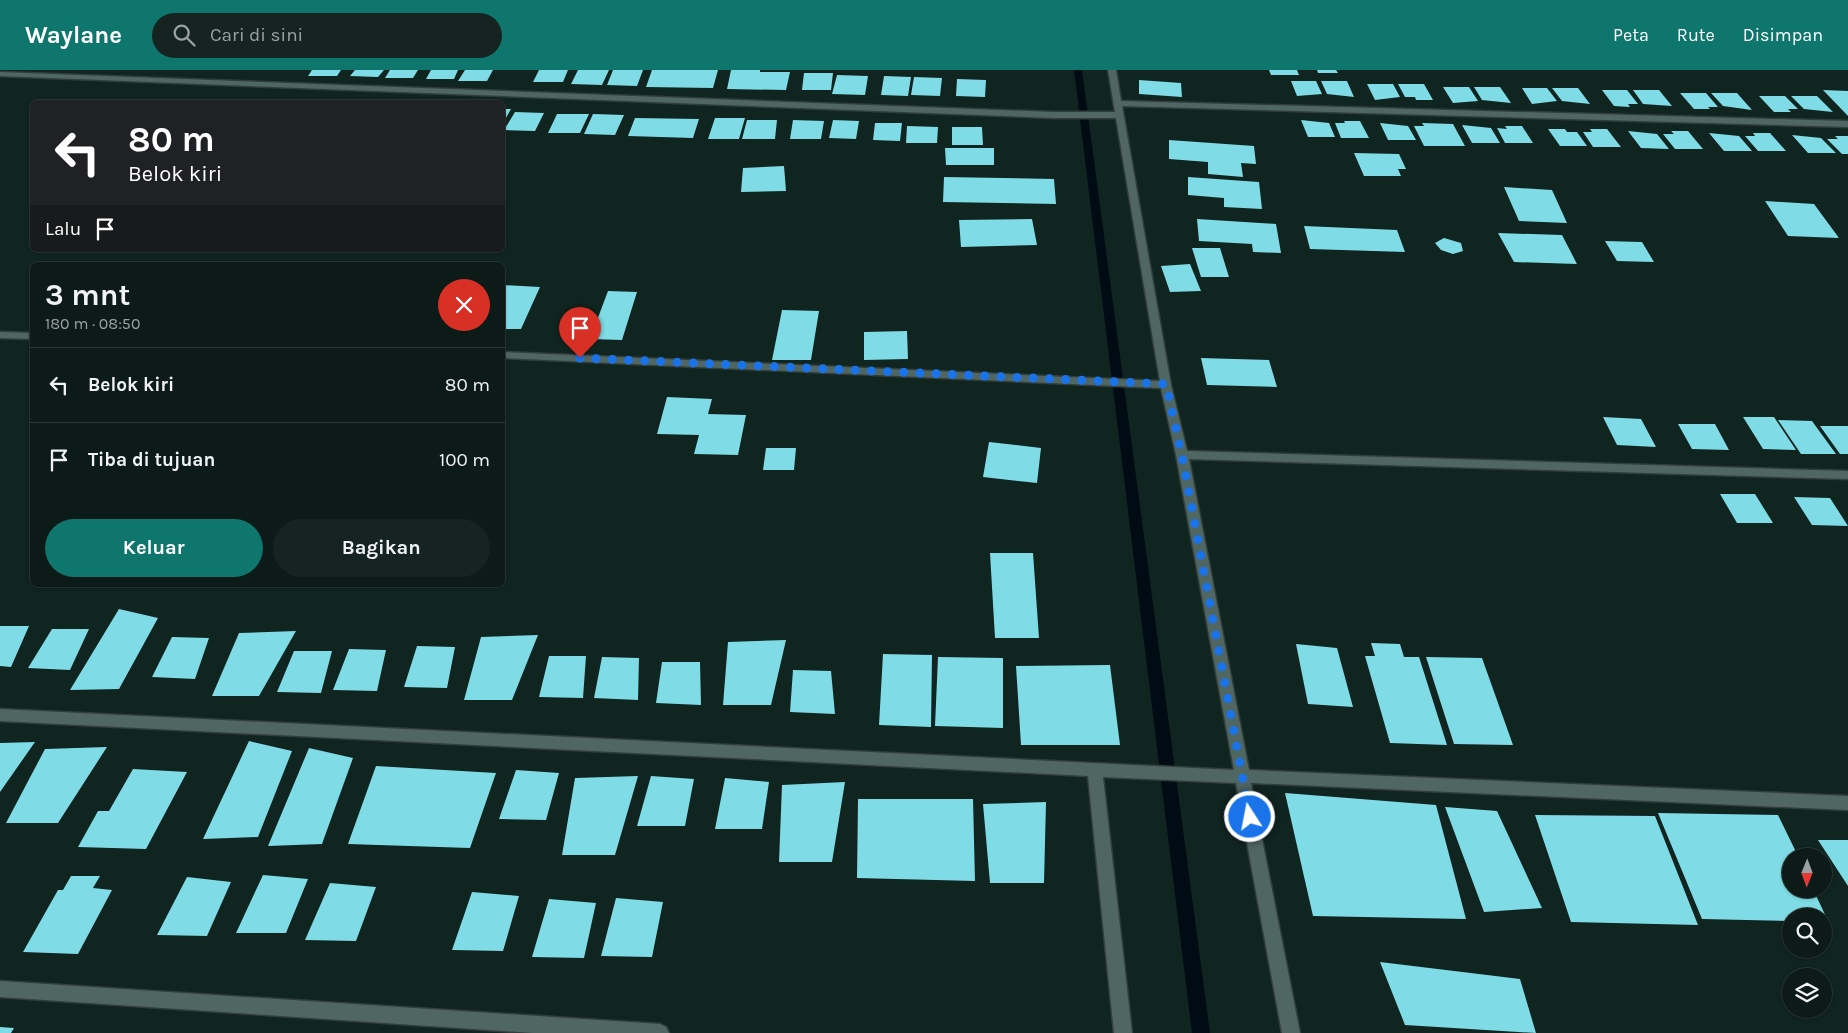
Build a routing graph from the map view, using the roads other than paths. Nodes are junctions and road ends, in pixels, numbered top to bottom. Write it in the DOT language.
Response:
graph roads {
  1 [pos="1112,70"];
  2 [pos="0,74"];
  3 [pos="1118,109"];
  4 [pos="1848,124"];
  5 [pos="0,335"];
  6 [pos="30,336"];
  7 [pos="505,354"];
  8 [pos="1166,384"];
  9 [pos="1182,456"];
  10 [pos="1848,475"];
  11 [pos="0,715"];
  12 [pos="1095,770"];
  13 [pos="1242,778"];
  14 [pos="1848,803"];
  15 [pos="0,989"];
  16 [pos="660,1033"];
  17 [pos="1123,1033"];
  18 [pos="1291,1033"];
  1 -- 3 [label="street"];
  2 -- 3 [label="street"];
  3 -- 4 [label="street"];
  3 -- 8 [label="street"];
  5 -- 6 [label="street"];
  7 -- 8 [label="street"];
  8 -- 9 [label="street"];
  9 -- 10 [label="street"];
  9 -- 13 [label="street"];
  11 -- 12 [label="street"];
  12 -- 13 [label="street"];
  12 -- 17 [label="street"];
  13 -- 14 [label="street"];
  13 -- 18 [label="street"];
  15 -- 16 [label="street"];
}
